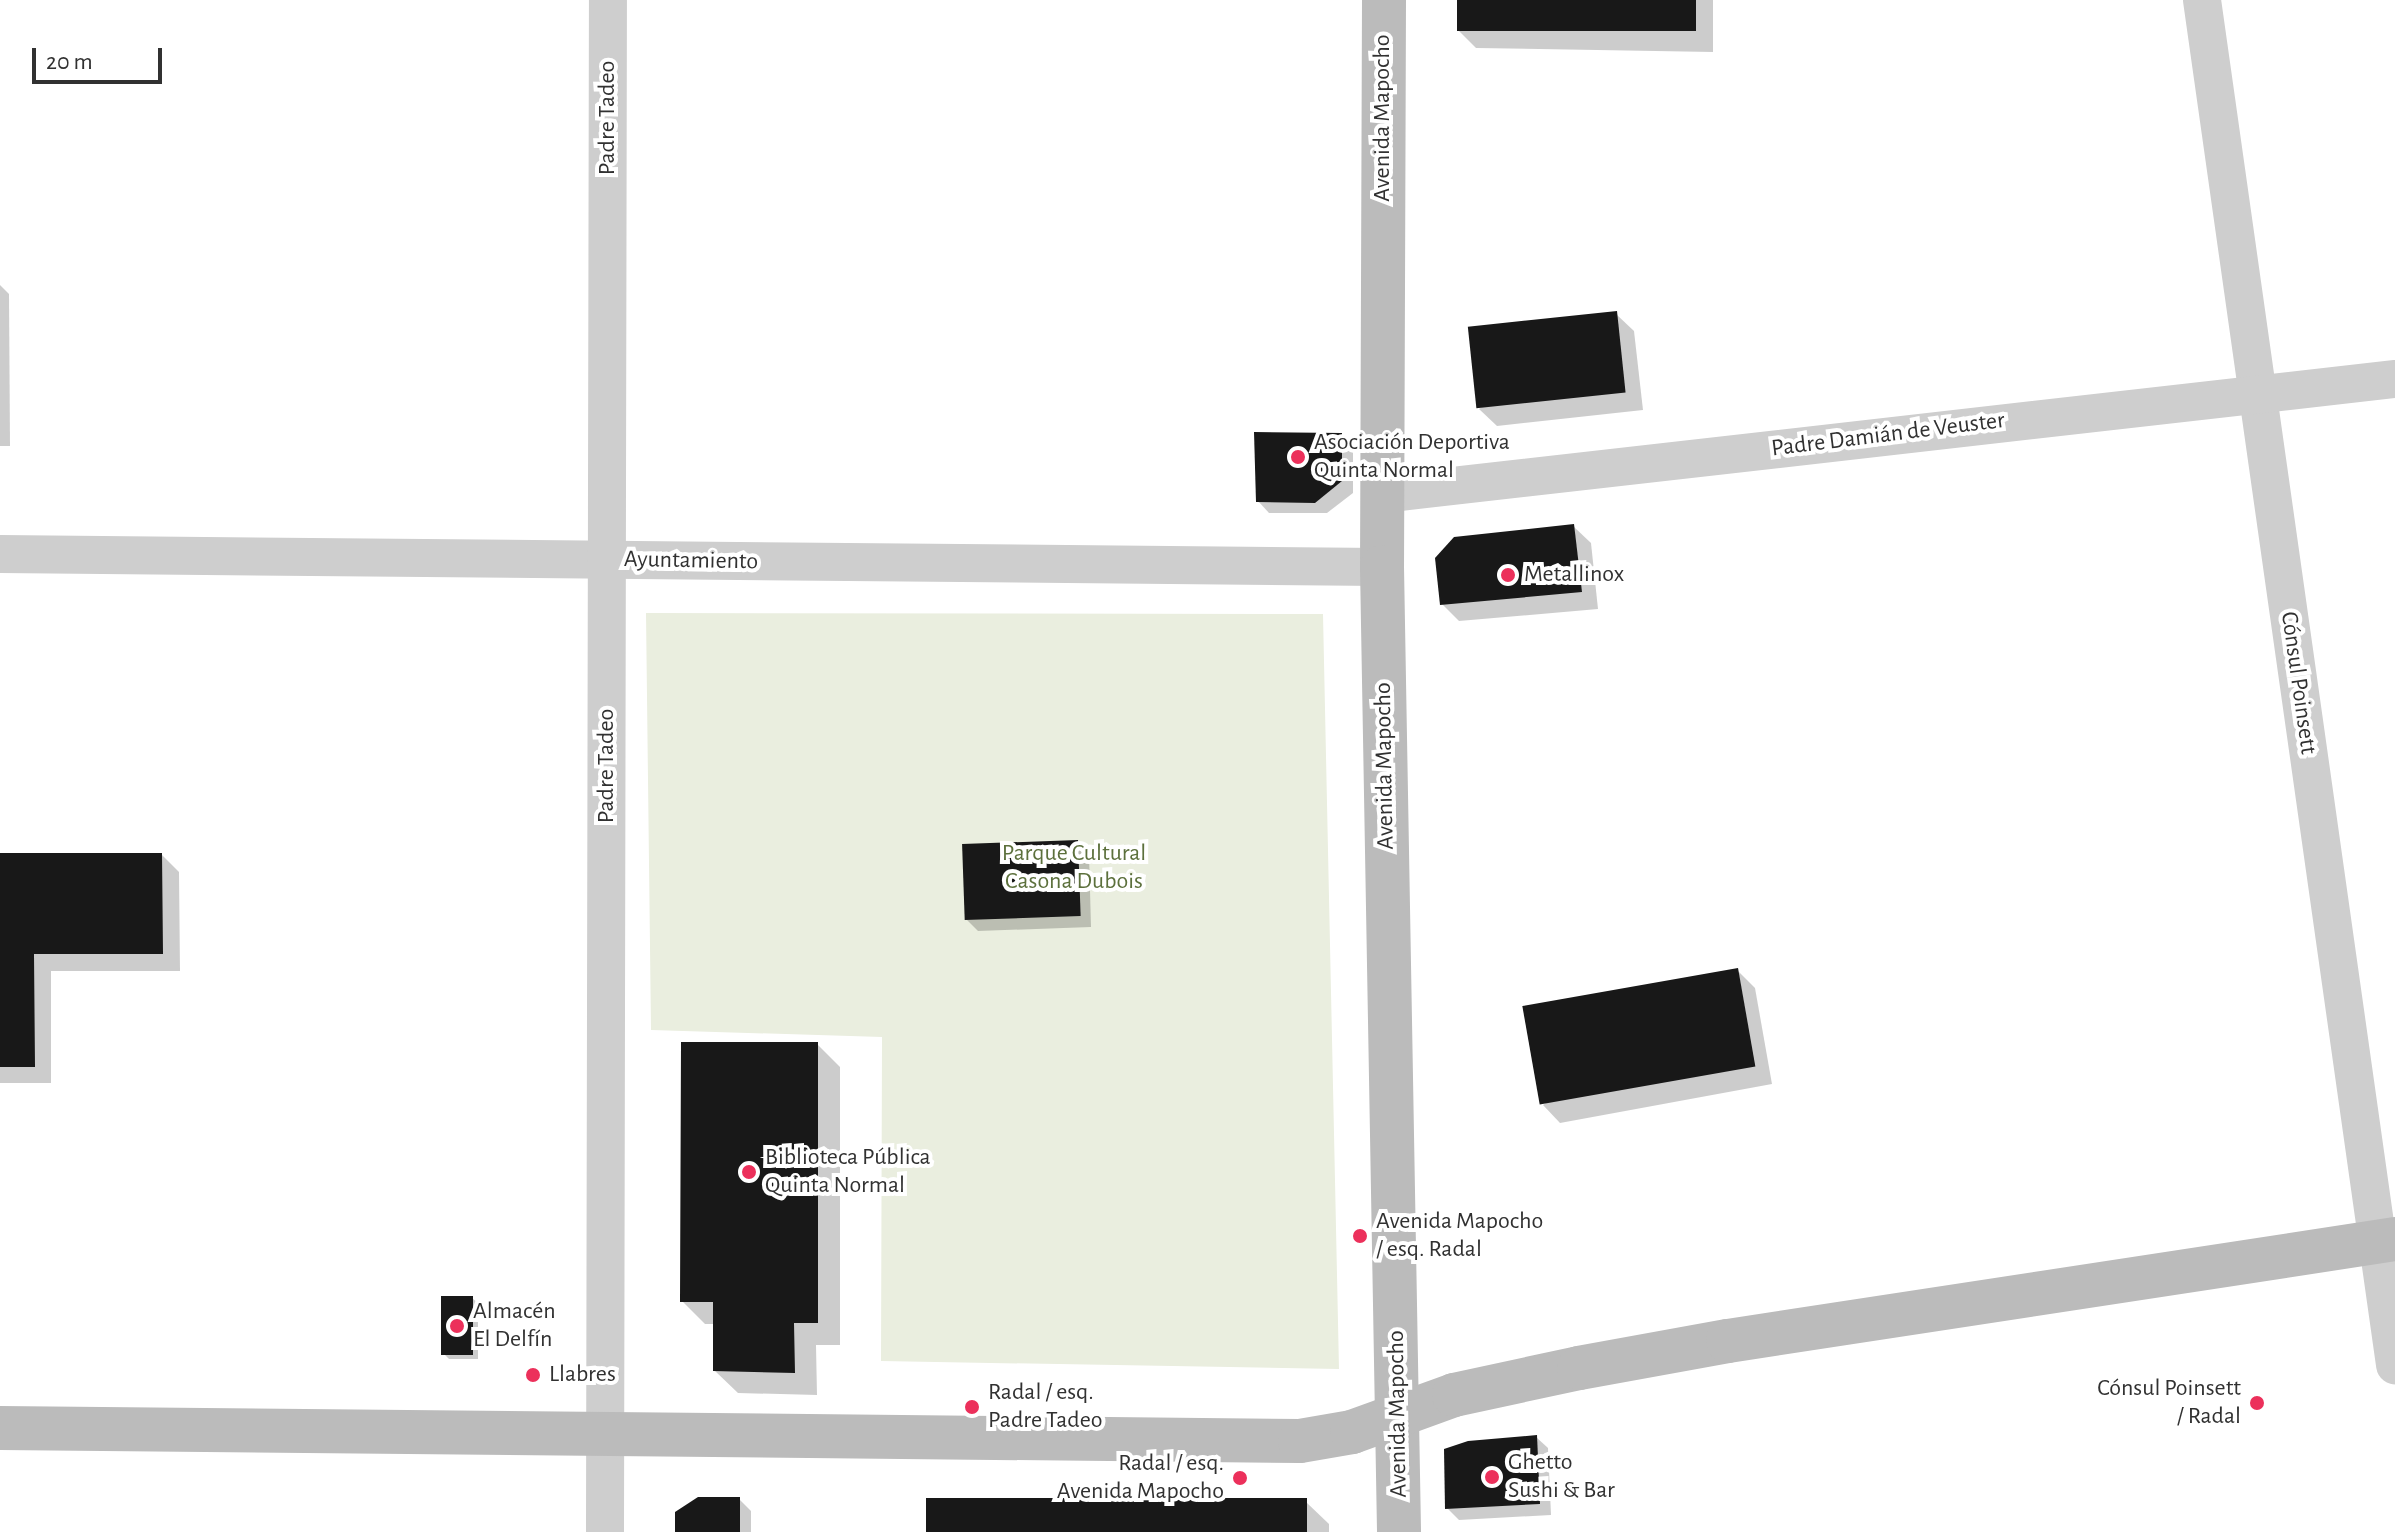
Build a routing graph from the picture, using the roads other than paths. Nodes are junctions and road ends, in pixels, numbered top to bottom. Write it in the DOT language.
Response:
graph roads {
  1 [pos="608,0"];
  2 [pos="1384,0"];
  3 [pos="2202,0"];
  4 [pos="2395,379"];
  5 [pos="2257,394"];
  6 [pos="1382,494"];
  7 [pos="0,554"];
  8 [pos="608,560"];
  9 [pos="1382,567"];
  10 [pos="2386,1240"];
  11 [pos="2395,1365"];
  12 [pos="1398,1412"];
  13 [pos="0,1428"];
  14 [pos="606,1436"];
  15 [pos="605,1532"];
  16 [pos="1399,1532"];
  1 -- 8 [label="street, Padre Tadeo"];
  2 -- 6 [label="main road, Avenida Mapocho"];
  3 -- 5 [label="street, Cónsul Poinsett"];
  4 -- 5 [label="street, Padre Damián de Veuster"];
  5 -- 6 [label="street, Padre Damián de Veuster"];
  5 -- 10 [label="street, Cónsul Poinsett"];
  6 -- 9 [label="main road, Avenida Mapocho"];
  7 -- 8 [label="street, Ayuntamiento"];
  8 -- 9 [label="street, Ayuntamiento"];
  8 -- 14 [label="street, Padre Tadeo"];
  9 -- 12 [label="main road, Avenida Mapocho"];
  10 -- 11 [label="street, Cónsul Poinsett"];
  10 -- 12 [label="main road"];
  12 -- 14 [label="main road"];
  12 -- 16 [label="main road, Avenida Mapocho"];
  13 -- 14 [label="main road"];
  14 -- 15 [label="street, Padre Tadeo"];
}
